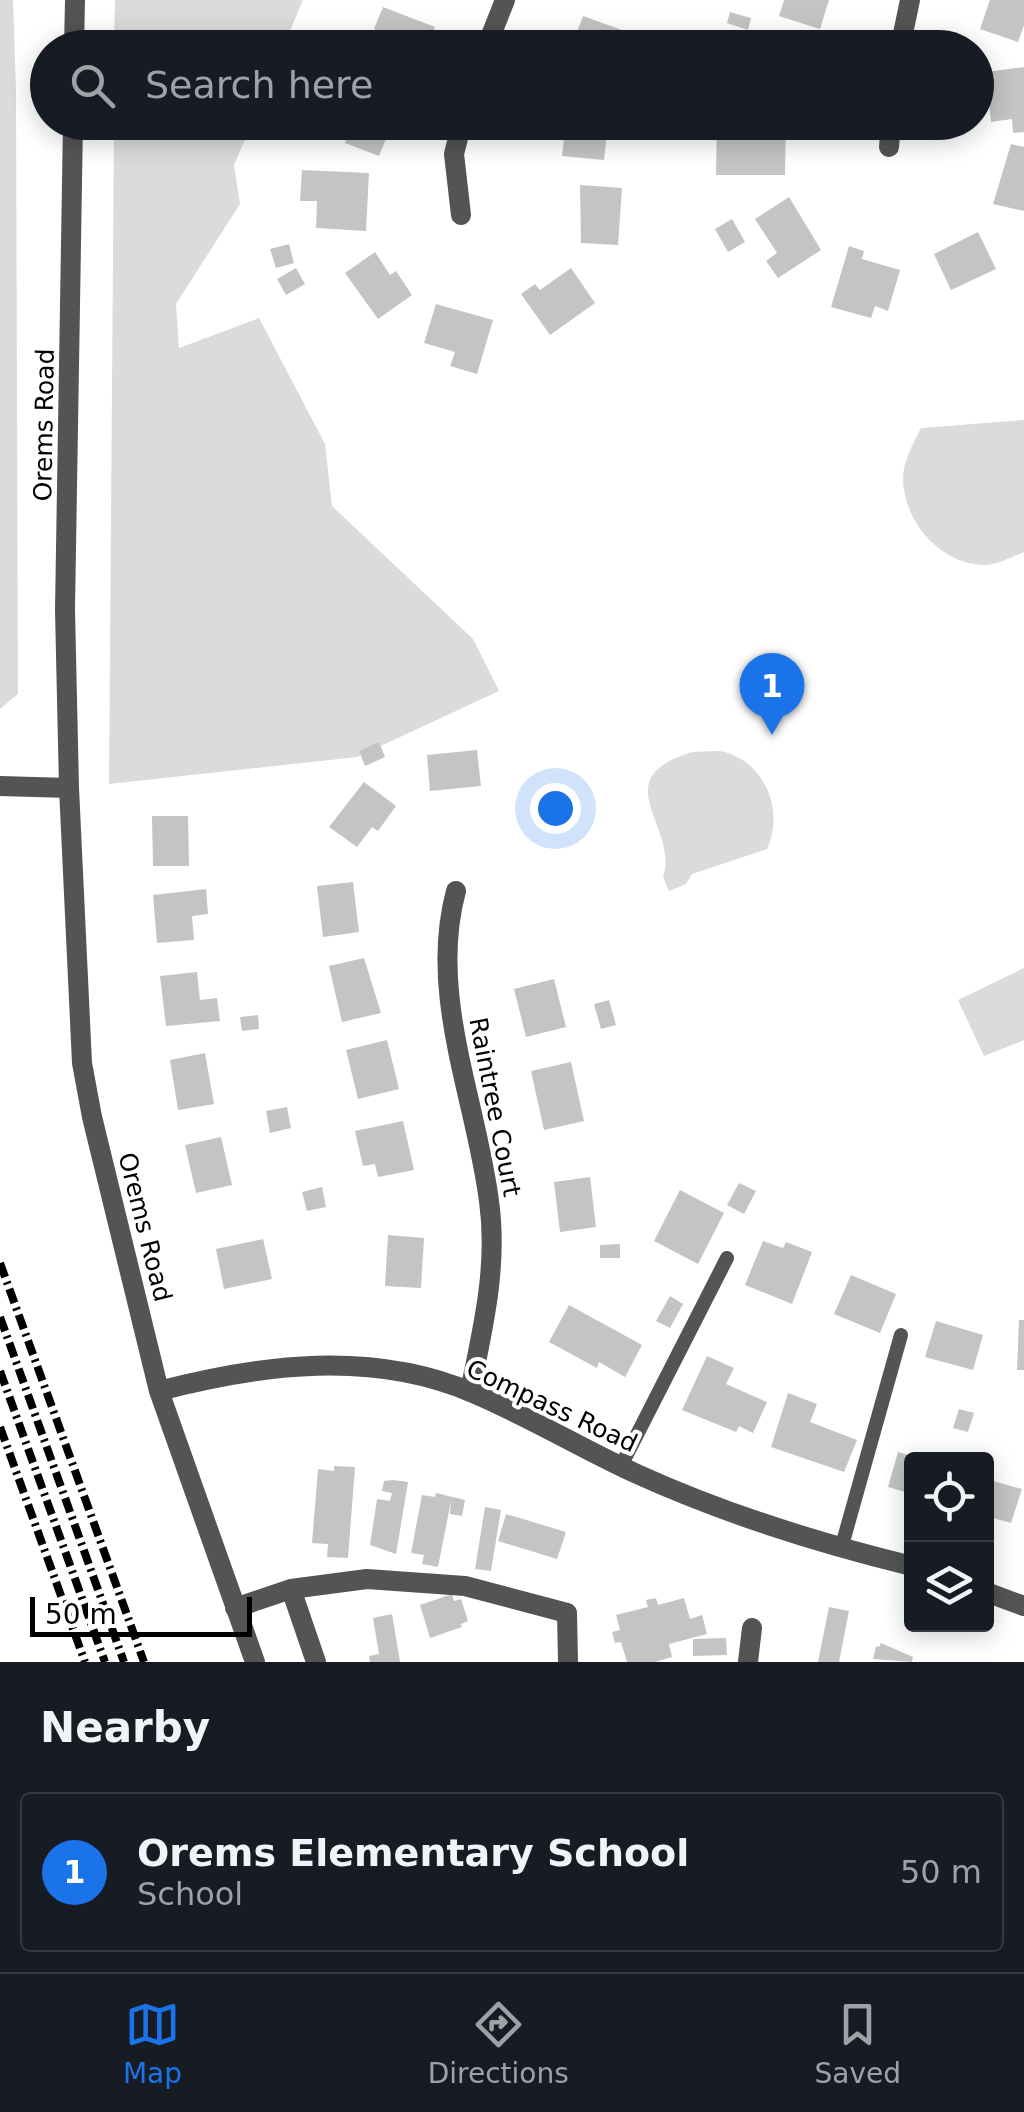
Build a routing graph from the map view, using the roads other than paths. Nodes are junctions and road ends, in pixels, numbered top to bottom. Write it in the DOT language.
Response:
graph roads {
  1 [pos="74,0"];
  2 [pos="505,0"];
  3 [pos="910,0"];
  4 [pos="74,30"];
  5 [pos="493,30"];
  6 [pos="904,30"];
  7 [pos="73,140"];
  8 [pos="458,140"];
  9 [pos="890,140"];
  10 [pos="889,147"];
  11 [pos="461,215"];
  12 [pos="0,786"];
  13 [pos="68,788"];
  14 [pos="456,891"];
  15 [pos="727,1258"];
  16 [pos="902,1335"];
  17 [pos="160,1391"];
  18 [pos="470,1391"];
  19 [pos="621,1466"];
  20 [pos="840,1549"];
  21 [pos="904,1564"];
  22 [pos="291,1589"];
  23 [pos="994,1594"];
  24 [pos="1023,1600"];
  25 [pos="236,1608"];
  26 [pos="752,1628"];
  27 [pos="255,1662"];
  28 [pos="316,1662"];
  29 [pos="568,1662"];
  30 [pos="748,1662"];
  1 -- 4 [label="street"];
  2 -- 5 [label="street"];
  3 -- 6 [label="street"];
  7 -- 13 [label="street, Orems Road"];
  8 -- 11 [label="street"];
  9 -- 10 [label="street"];
  12 -- 13 [label="street"];
  13 -- 17 [label="street, Orems Road"];
  14 -- 18 [label="street, Raintree Court"];
  15 -- 19 [label="lane"];
  16 -- 20 [label="lane"];
  17 -- 18 [label="street, Compass Road"];
  17 -- 25 [label="street, Orems Road"];
  18 -- 19 [label="street, Compass Road"];
  19 -- 20 [label="street, Compass Road"];
  20 -- 21 [label="street, Compass Road"];
  22 -- 25 [label="street"];
  22 -- 28 [label="street"];
  22 -- 29 [label="street"];
  23 -- 24 [label="street"];
  25 -- 27 [label="street, Orems Road"];
  26 -- 30 [label="street"];
}
